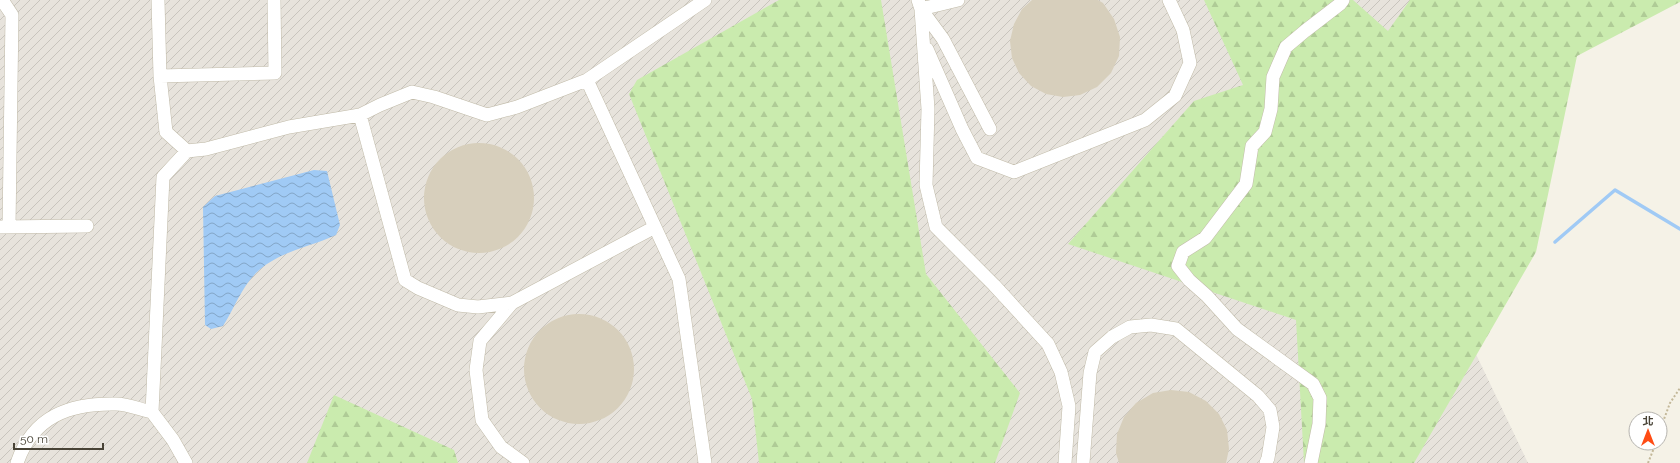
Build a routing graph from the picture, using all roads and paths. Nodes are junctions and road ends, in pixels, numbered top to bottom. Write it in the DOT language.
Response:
graph roads {
  1 [pos="2,0"];
  2 [pos="158,0"];
  3 [pos="274,0"];
  4 [pos="705,0"];
  5 [pos="958,0"];
  6 [pos="1168,0"];
  7 [pos="1343,0"];
  8 [pos="919,5"];
  9 [pos="923,38"];
  10 [pos="160,76"];
  11 [pos="587,80"];
  12 [pos="360,115"];
  13 [pos="990,129"];
  14 [pos="187,151"];
  15 [pos="87,226"];
  16 [pos="4,227"];
  17 [pos="655,227"];
  18 [pos="512,303"];
  19 [pos="1680,388"];
  20 [pos="1667,411"];
  21 [pos="152,412"];
  22 [pos="1653,451"];
  23 [pos="17,463"];
  24 [pos="186,463"];
  25 [pos="523,463"];
  26 [pos="704,463"];
  27 [pos="1065,463"];
  28 [pos="1083,463"];
  29 [pos="1266,463"];
  30 [pos="1311,463"];
  31 [pos="1648,463"];
  1 -- 16 [label="lane"];
  2 -- 10 [label="lane"];
  3 -- 10 [label="lane"];
  4 -- 11 [label="lane"];
  5 -- 8 [label="lane"];
  6 -- 9 [label="lane"];
  7 -- 30 [label="lane"];
  8 -- 9 [label="lane"];
  8 -- 13 [label="lane"];
  9 -- 27 [label="lane"];
  10 -- 14 [label="lane"];
  11 -- 12 [label="lane"];
  11 -- 17 [label="lane"];
  12 -- 14 [label="lane"];
  12 -- 18 [label="lane"];
  14 -- 21 [label="lane"];
  15 -- 16 [label="lane"];
  17 -- 18 [label="lane"];
  17 -- 26 [label="lane"];
  18 -- 25 [label="lane"];
  19 -- 20 [label="path"];
  21 -- 23 [label="lane"];
  21 -- 24 [label="lane"];
  22 -- 31 [label="path"];
  28 -- 29 [label="lane"];
}
